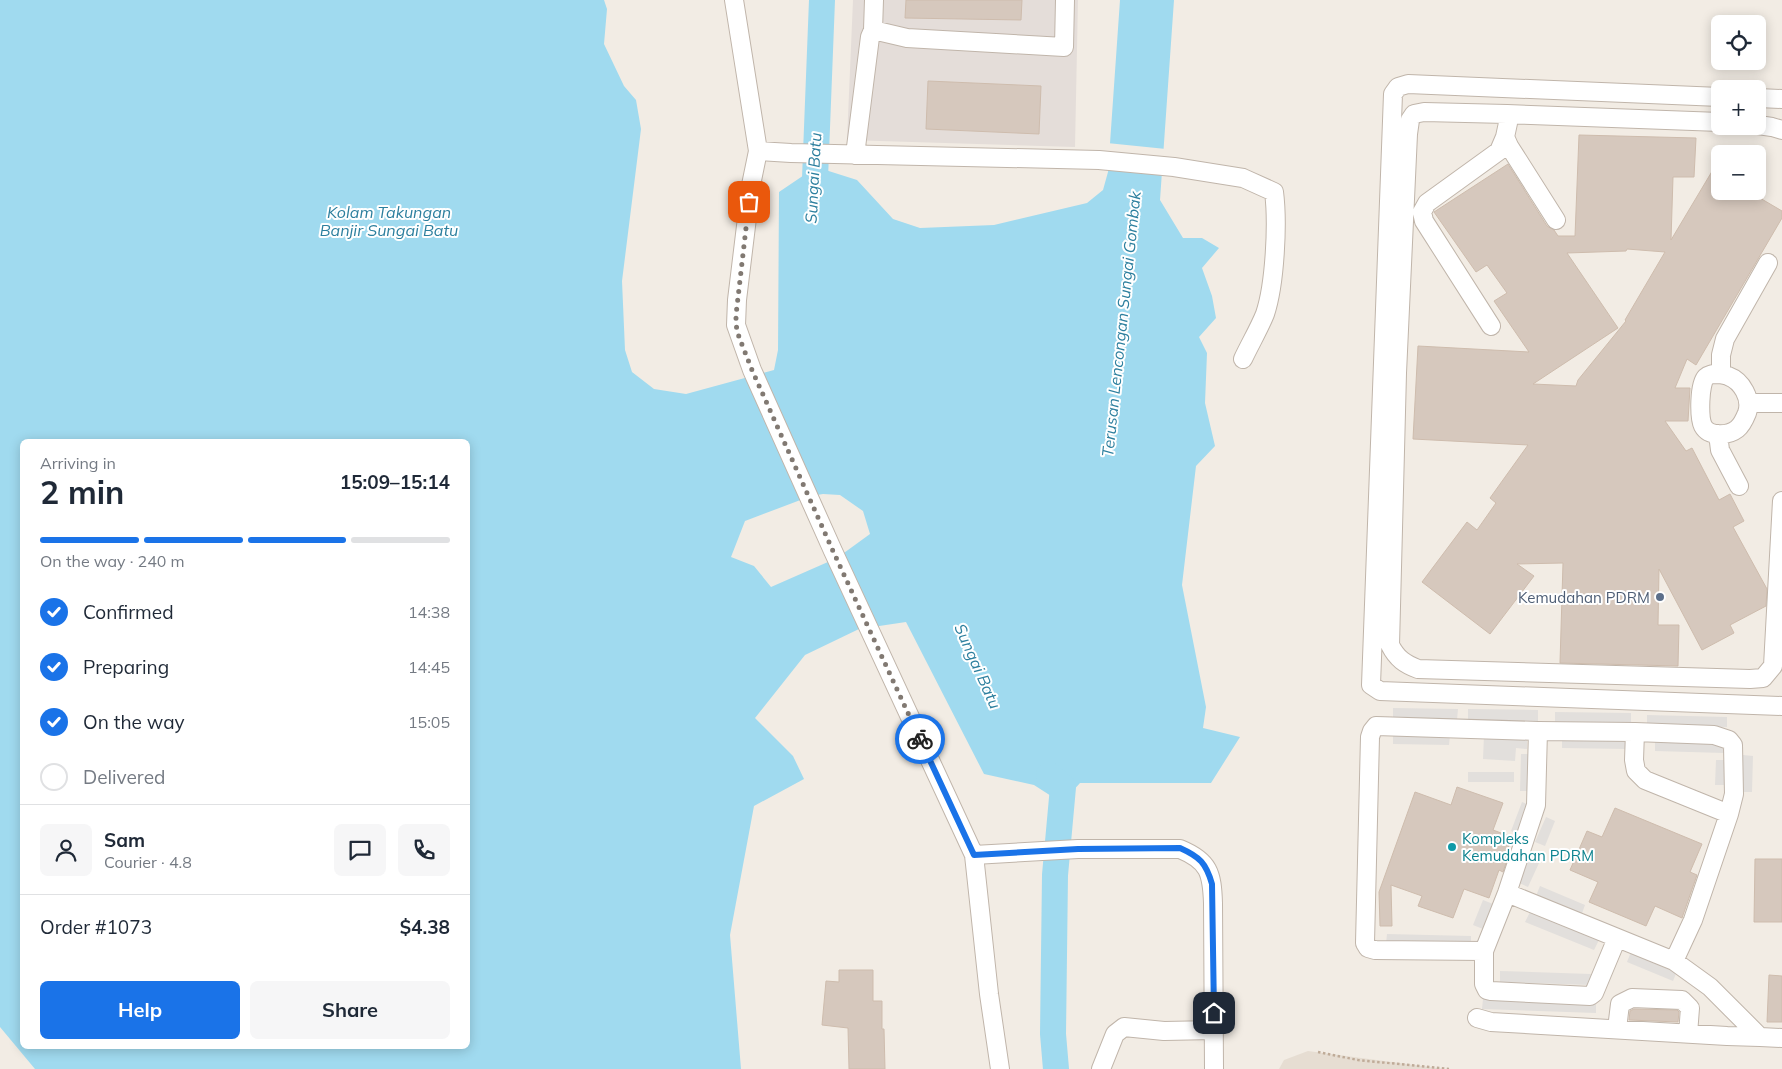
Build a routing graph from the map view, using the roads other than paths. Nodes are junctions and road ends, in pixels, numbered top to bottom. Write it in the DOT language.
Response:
graph roads {
  1 [pos="734,0"];
  2 [pos="874,0"];
  3 [pos="1065,0"];
  4 [pos="873,30"];
  5 [pos="1711,97"];
  6 [pos="1766,98"];
  7 [pos="1782,99"];
  8 [pos="1507,114"];
  9 [pos="1711,122"];
  10 [pos="1766,126"];
  11 [pos="1782,130"];
  12 [pos="1505,137"];
  13 [pos="758,151"];
  14 [pos="847,154"];
  15 [pos="1556,220"];
  16 [pos="1768,263"];
  17 [pos="1491,326"];
  18 [pos="1242,359"];
  19 [pos="1721,374"];
  20 [pos="1750,402"];
  21 [pos="1782,403"];
  22 [pos="1718,434"];
  23 [pos="1739,486"];
  24 [pos="1782,501"];
  25 [pos="1782,706"];
  26 [pos="1538,731"];
  27 [pos="1635,732"];
  28 [pos="1729,814"];
  29 [pos="974,855"];
  30 [pos="1506,893"];
  31 [pos="1616,938"];
  32 [pos="1484,951"];
  33 [pos="1674,961"];
  34 [pos="1477,1018"];
  35 [pos="1214,1030"];
  36 [pos="1617,1030"];
  37 [pos="1688,1034"];
  38 [pos="1760,1037"];
  39 [pos="1782,1038"];
  40 [pos="1000,1069"];
  41 [pos="1101,1069"];
  42 [pos="1214,1069"];
  1 -- 13 [label="street"];
  2 -- 4 [label="street"];
  3 -- 4 [label="street"];
  4 -- 14 [label="street"];
  5 -- 25 [label="street"];
  6 -- 7 [label="street"];
  8 -- 9 [label="street"];
  8 -- 12 [label="street"];
  8 -- 24 [label="street"];
  10 -- 11 [label="street"];
  12 -- 15 [label="street"];
  12 -- 17 [label="street"];
  13 -- 14 [label="street"];
  13 -- 29 [label="street"];
  14 -- 18 [label="street"];
  16 -- 19 [label="street"];
  19 -- 20 [label="street"];
  19 -- 22 [label="street"];
  20 -- 21 [label="street"];
  20 -- 22 [label="street"];
  22 -- 23 [label="street"];
  26 -- 27 [label="street"];
  26 -- 30 [label="street"];
  26 -- 32 [label="street"];
  27 -- 28 [label="street"];
  27 -- 28 [label="street"];
  28 -- 33 [label="street"];
  29 -- 35 [label="street"];
  29 -- 40 [label="street"];
  30 -- 31 [label="street"];
  30 -- 32 [label="street"];
  31 -- 32 [label="street"];
  31 -- 33 [label="street"];
  33 -- 38 [label="street"];
  34 -- 36 [label="street"];
  35 -- 41 [label="street"];
  35 -- 42 [label="street"];
  36 -- 37 [label="street"];
  36 -- 37 [label="street"];
  37 -- 38 [label="street"];
  38 -- 39 [label="street"];
}
